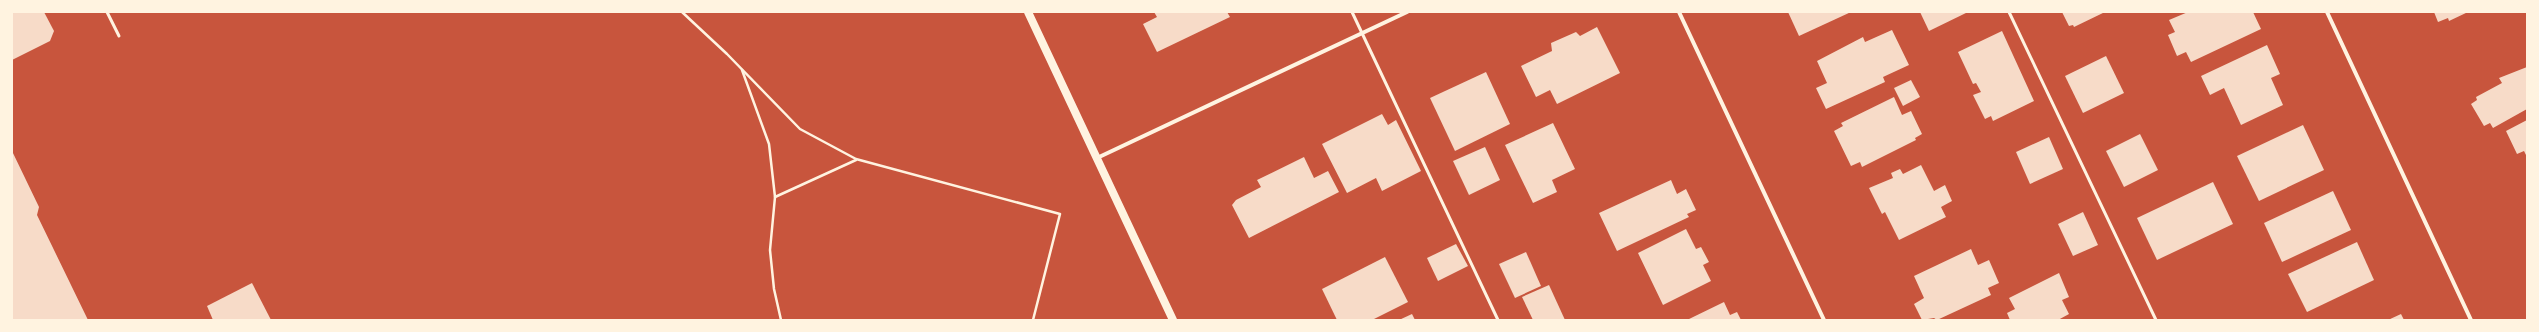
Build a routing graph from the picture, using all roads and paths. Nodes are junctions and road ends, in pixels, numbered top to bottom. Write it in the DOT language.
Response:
graph roads {
  1 [pos="106,12"];
  2 [pos="682,12"];
  3 [pos="1028,12"];
  4 [pos="1352,12"];
  5 [pos="1407,12"];
  6 [pos="1679,12"];
  7 [pos="2009,12"];
  8 [pos="2327,12"];
  9 [pos="1362,33"];
  10 [pos="119,36"];
  11 [pos="741,68"];
  12 [pos="1097,158"];
  13 [pos="856,159"];
  14 [pos="775,197"];
  15 [pos="781,320"];
  16 [pos="1033,320"];
  17 [pos="1173,320"];
  18 [pos="1498,320"];
  19 [pos="1824,320"];
  20 [pos="2156,320"];
  21 [pos="2471,320"];
  1 -- 10 [label="lane"];
  2 -- 11 [label="path"];
  3 -- 12 [label="main road"];
  4 -- 9 [label="lane"];
  5 -- 9 [label="street"];
  6 -- 19 [label="street"];
  7 -- 20 [label="lane"];
  8 -- 21 [label="street"];
  9 -- 12 [label="street"];
  9 -- 18 [label="lane"];
  11 -- 13 [label="path"];
  11 -- 14 [label="path"];
  12 -- 17 [label="main road"];
  13 -- 14 [label="path"];
  13 -- 16 [label="path"];
  14 -- 15 [label="path"];
}
